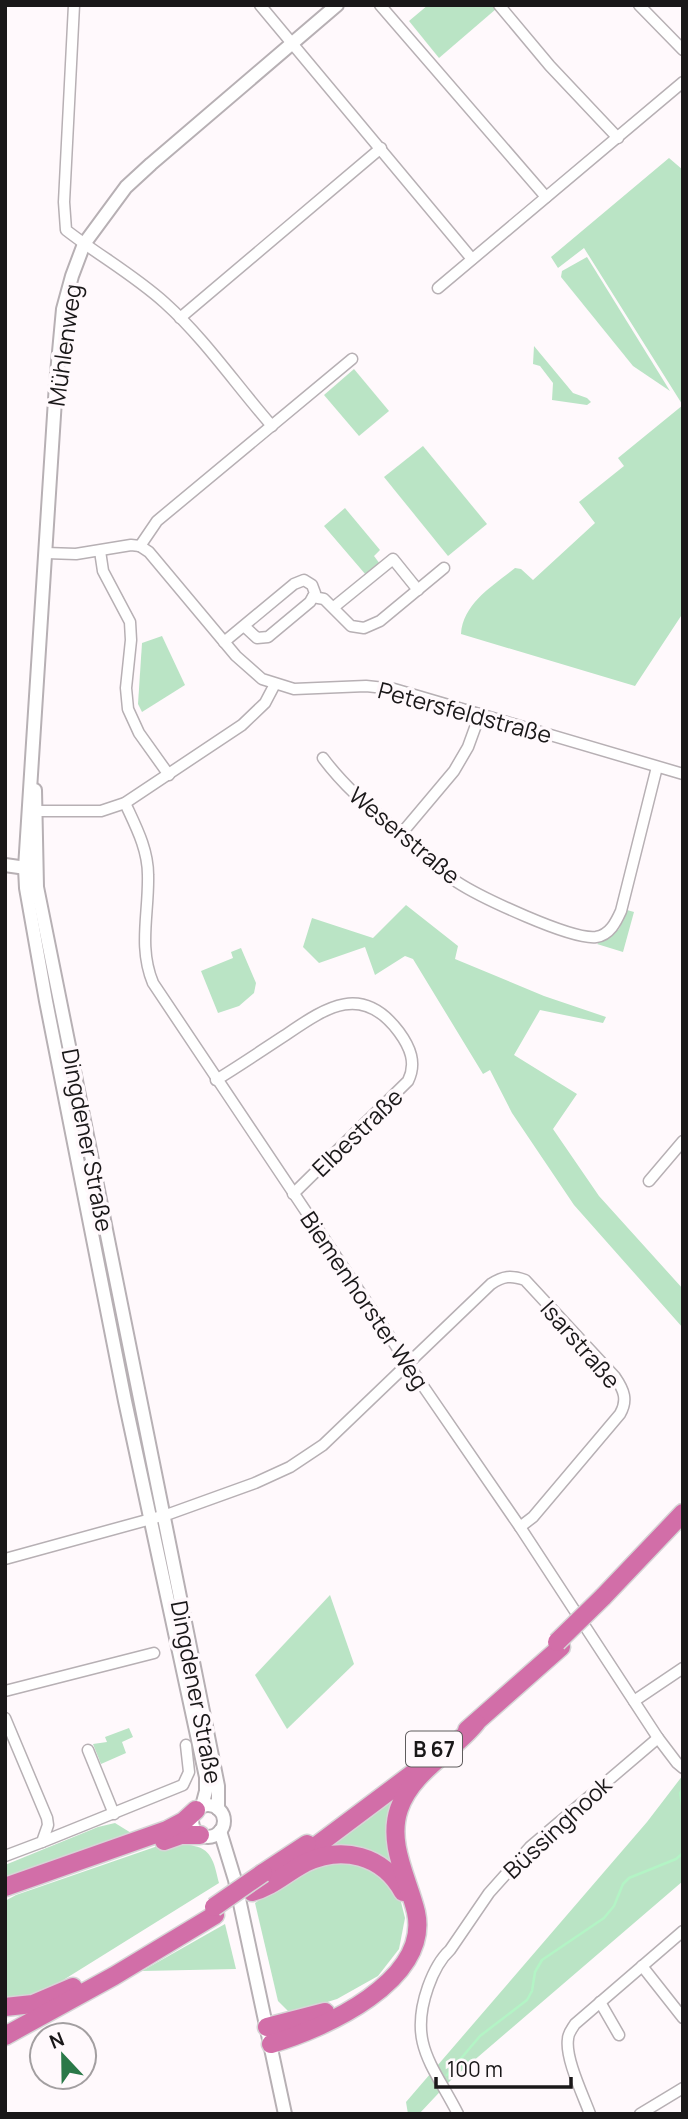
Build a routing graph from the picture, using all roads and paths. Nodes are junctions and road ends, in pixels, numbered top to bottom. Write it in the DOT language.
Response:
graph roads {
  1 [pos="74,5"];
  2 [pos="260,5"];
  3 [pos="337,5"];
  4 [pos="380,5"];
  5 [pos="499,5"];
  6 [pos="639,5"];
  7 [pos="291,45"];
  8 [pos="683,50"];
  9 [pos="683,82"];
  10 [pos="618,138"];
  11 [pos="381,148"];
  12 [pos="546,197"];
  13 [pos="84,244"];
  14 [pos="472,259"];
  15 [pos="438,288"];
  16 [pos="180,318"];
  17 [pos="352,359"];
  18 [pos="271,426"];
  19 [pos="140,546"];
  20 [pos="100,551"];
  21 [pos="46,553"];
  22 [pos="444,568"];
  23 [pos="418,590"];
  24 [pos="313,597"];
  25 [pos="334,607"];
  26 [pos="244,626"];
  27 [pos="224,642"];
  28 [pos="275,684"];
  29 [pos="480,714"];
  30 [pos="33,754"];
  31 [pos="323,758"];
  32 [pos="657,767"];
  33 [pos="683,774"];
  34 [pos="169,775"];
  35 [pos="125,803"];
  36 [pos="37,811"];
  37 [pos="401,834"];
  38 [pos="5,865"];
  39 [pos="31,869"];
  40 [pos="216,1080"];
  41 [pos="683,1141"];
  42 [pos="649,1181"];
  43 [pos="293,1194"];
  44 [pos="113,1339"];
  45 [pos="408,1364"];
  46 [pos="141,1411"];
  47 [pos="683,1513"];
  48 [pos="156,1518"];
  49 [pos="683,1525"];
  50 [pos="520,1527"];
  51 [pos="5,1559"];
  52 [pos="605,1601"];
  53 [pos="559,1644"];
  54 [pos="154,1653"];
  55 [pos="683,1668"];
  56 [pos="5,1691"];
  57 [pos="634,1701"];
  58 [pos="5,1718"];
  59 [pos="476,1723"];
  60 [pos="658,1738"];
  61 [pos="186,1745"];
  62 [pos="88,1750"];
  63 [pos="683,1768"];
  64 [pos="199,1808"];
  65 [pos="219,1809"];
  66 [pos="114,1814"];
  67 [pos="210,1834"];
  68 [pos="42,1842"];
  69 [pos="5,1856"];
  70 [pos="261,1884"];
  71 [pos="5,1887"];
  72 [pos="5,1895"];
  73 [pos="214,1911"];
  74 [pos="683,1931"];
  75 [pos="642,1966"];
  76 [pos="98,1976"];
  77 [pos="600,2002"];
  78 [pos="5,2007"];
  79 [pos="683,2018"];
  80 [pos="5,2029"];
  81 [pos="619,2035"];
  82 [pos="5,2036"];
  83 [pos="269,2036"];
  84 [pos="683,2088"];
  85 [pos="285,2114"];
  86 [pos="458,2114"];
  87 [pos="590,2114"];
  88 [pos="640,2114"];
  1 -- 13 [label="street"];
  2 -- 7 [label="street"];
  3 -- 7 [label="main road, Mühlenweg"];
  4 -- 12 [label="street"];
  5 -- 10 [label="street"];
  6 -- 8 [label="street"];
  7 -- 11 [label="street"];
  7 -- 13 [label="main road, Mühlenweg"];
  9 -- 10 [label="street"];
  10 -- 12 [label="street"];
  11 -- 14 [label="street"];
  11 -- 16 [label="street"];
  12 -- 14 [label="street"];
  13 -- 16 [label="street"];
  13 -- 21 [label="main road, Mühlenweg"];
  14 -- 15 [label="street"];
  16 -- 18 [label="street"];
  17 -- 18 [label="street"];
  18 -- 19 [label="street"];
  19 -- 20 [label="street"];
  19 -- 27 [label="street"];
  20 -- 21 [label="street"];
  20 -- 34 [label="street"];
  21 -- 30 [label="main road, Mühlenweg"];
  22 -- 23 [label="street"];
  23 -- 25 [label="street"];
  23 -- 25 [label="street"];
  24 -- 25 [label="street"];
  24 -- 26 [label="street"];
  24 -- 26 [label="street"];
  26 -- 27 [label="street"];
  27 -- 28 [label="street"];
  28 -- 29 [label="street, Petersfeldstraße"];
  28 -- 34 [label="street"];
  29 -- 32 [label="street, Petersfeldstraße"];
  29 -- 37 [label="street"];
  30 -- 36 [label="main road, Mühlenweg"];
  30 -- 39 [label="main road, Mühlenweg"];
  31 -- 37 [label="street, Weserstraße"];
  32 -- 33 [label="street, Petersfeldstraße"];
  32 -- 37 [label="street, Weserstraße"];
  34 -- 35 [label="street"];
  35 -- 36 [label="street"];
  35 -- 40 [label="street, Biemenhorster Weg"];
  36 -- 39 [label="main road, Mühlenweg"];
  38 -- 39 [label="main road"];
  39 -- 44 [label="main road, Dingdener Straße"];
  39 -- 46 [label="main road, Dingdener Straße"];
  40 -- 43 [label="street, Biemenhorster Weg"];
  40 -- 43 [label="street, Elbestraße"];
  41 -- 42 [label="street"];
  43 -- 45 [label="street, Biemenhorster Weg"];
  44 -- 46 [label="main road, Dingdener Straße"];
  44 -- 48 [label="main road, Dingdener Straße"];
  45 -- 48 [label="street"];
  45 -- 50 [label="street, Biemenhorster Weg"];
  45 -- 50 [label="street, Isarstraße"];
  46 -- 48 [label="main road, Dingdener Straße"];
  47 -- 52 [label="highway, B 67"];
  48 -- 51 [label="street"];
  48 -- 64 [label="main road, Dingdener Straße"];
  48 -- 65 [label="main road, Dingdener Straße"];
  49 -- 52 [label="highway, B 67"];
  50 -- 57 [label="street, Biemenhorster Weg"];
  52 -- 53 [label="highway, B 67, bridge"];
  53 -- 59 [label="highway, B 67"];
  53 -- 70 [label="highway, B 67"];
  54 -- 56 [label="street"];
  55 -- 57 [label="street"];
  57 -- 60 [label="street, Biemenhorster Weg"];
  58 -- 68 [label="street"];
  59 -- 70 [label="highway, B 67"];
  59 -- 83 [label="highway"];
  60 -- 63 [label="street, Biemenhorster Weg"];
  60 -- 86 [label="street, Büssinghook"];
  61 -- 66 [label="street"];
  62 -- 66 [label="street"];
  64 -- 65 [label="main road, Dingdener Straße"];
  64 -- 67 [label="main road, Dingdener Straße"];
  64 -- 71 [label="highway"];
  65 -- 67 [label="main road, Dingdener Straße"];
  66 -- 68 [label="street"];
  67 -- 72 [label="highway"];
  67 -- 83 [label="main road, Dingdener Straße"];
  68 -- 69 [label="street"];
  70 -- 73 [label="highway, B 67, bridge"];
  70 -- 83 [label="highway"];
  73 -- 76 [label="highway, B 67"];
  73 -- 82 [label="highway, B 67"];
  74 -- 75 [label="street"];
  75 -- 77 [label="street"];
  75 -- 79 [label="street"];
  76 -- 78 [label="highway"];
  76 -- 80 [label="highway, B 67"];
  77 -- 81 [label="street"];
  77 -- 87 [label="street"];
  83 -- 85 [label="main road, Dingdener Straße"];
  84 -- 88 [label="street"];
}
